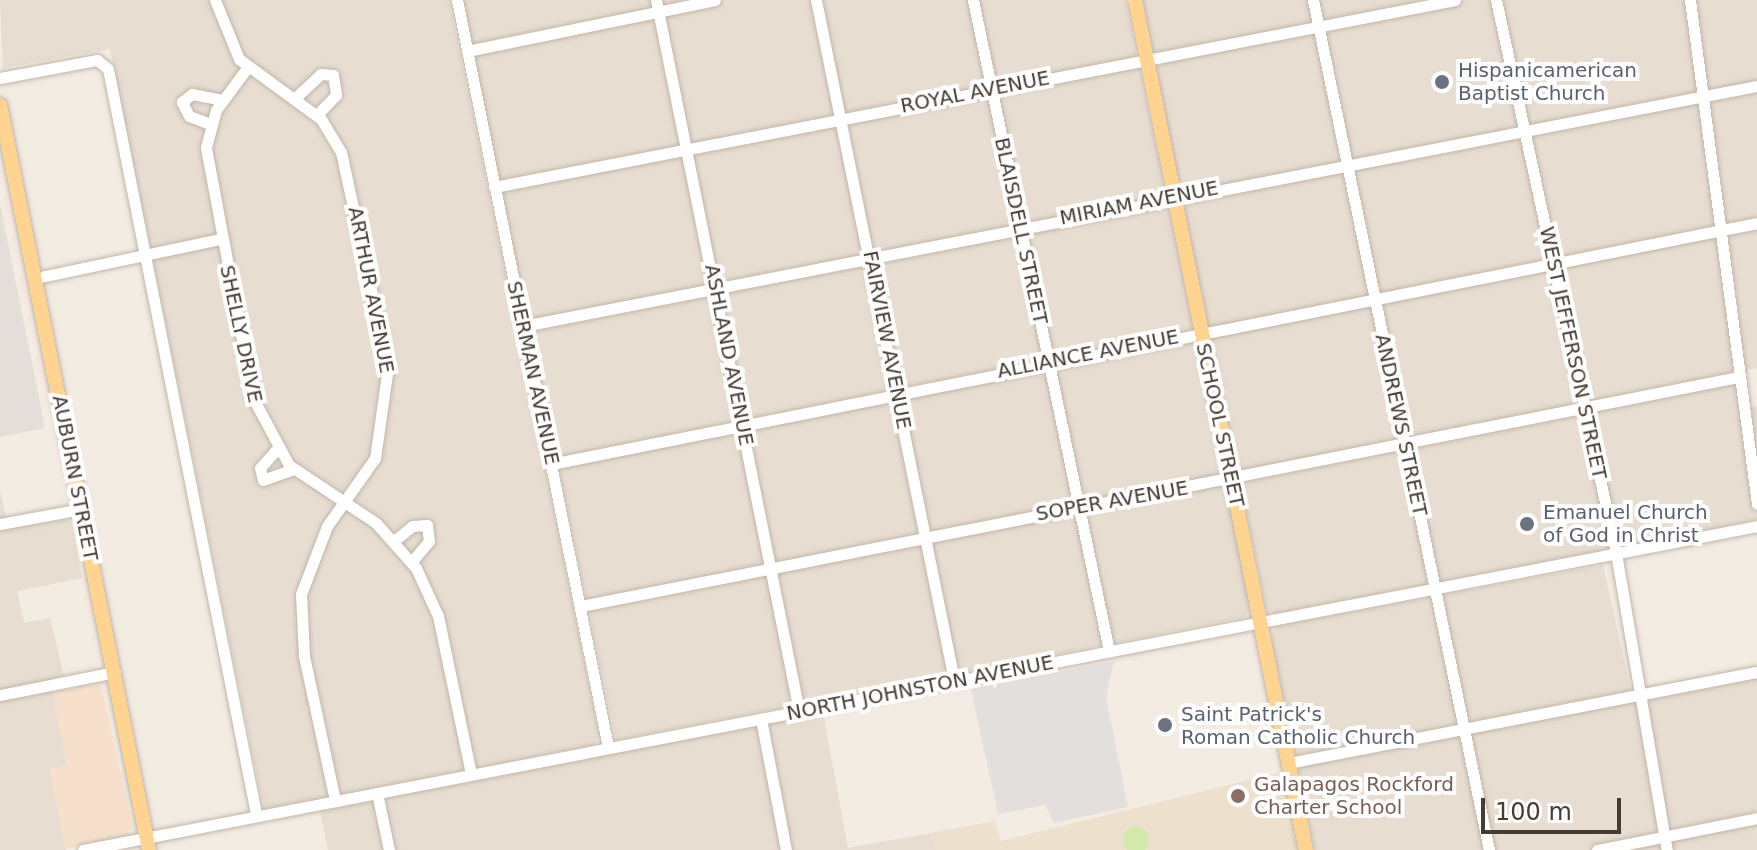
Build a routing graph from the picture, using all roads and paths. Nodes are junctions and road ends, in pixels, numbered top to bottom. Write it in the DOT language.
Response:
graph roads {
  1 [pos="215,0"];
  2 [pos="457,0"];
  3 [pos="715,0"];
  4 [pos="816,0"];
  5 [pos="973,0"];
  6 [pos="1135,0"];
  7 [pos="1313,0"];
  8 [pos="1455,0"];
  9 [pos="1496,0"];
  10 [pos="1690,0"];
  11 [pos="657,6"];
  12 [pos="1319,26"];
  13 [pos="467,51"];
  14 [pos="1147,60"];
  15 [pos="247,68"];
  16 [pos="0,78"];
  17 [pos="1757,86"];
  18 [pos="991,89"];
  19 [pos="1700,97"];
  20 [pos="295,98"];
  21 [pos="222,100"];
  22 [pos="0,105"];
  23 [pos="317,115"];
  24 [pos="840,118"];
  25 [pos="210,124"];
  26 [pos="1526,131"];
  27 [pos="689,147"];
  28 [pos="1349,163"];
  29 [pos="494,187"];
  30 [pos="1175,196"];
  31 [pos="1757,223"];
  32 [pos="1020,226"];
  33 [pos="1719,230"];
  34 [pos="220,239"];
  35 [pos="144,253"];
  36 [pos="871,256"];
  37 [pos="1553,264"];
  38 [pos="36,278"];
  39 [pos="714,284"];
  40 [pos="1376,300"];
  41 [pos="523,326"];
  42 [pos="1201,333"];
  43 [pos="1049,361"];
  44 [pos="1739,377"];
  45 [pos="897,391"];
  46 [pos="1583,408"];
  47 [pos="742,424"];
  48 [pos="1405,447"];
  49 [pos="277,449"];
  50 [pos="551,464"];
  51 [pos="294,469"];
  52 [pos="1232,480"];
  53 [pos="342,503"];
  54 [pos="1757,504"];
  55 [pos="1078,506"];
  56 [pos="81,509"];
  57 [pos="0,524"];
  58 [pos="1757,526"];
  59 [pos="926,535"];
  60 [pos="395,540"];
  61 [pos="1616,553"];
  62 [pos="412,561"];
  63 [pos="772,566"];
  64 [pos="1435,589"];
  65 [pos="581,606"];
  66 [pos="1260,622"];
  67 [pos="1109,651"];
  68 [pos="115,672"];
  69 [pos="1757,672"];
  70 [pos="954,680"];
  71 [pos="1643,691"];
  72 [pos="0,695"];
  73 [pos="799,711"];
  74 [pos="761,719"];
  75 [pos="1464,731"];
  76 [pos="608,747"];
  77 [pos="1288,763"];
  78 [pos="471,774"];
  79 [pos="377,793"];
  80 [pos="335,801"];
  81 [pos="256,814"];
  82 [pos="1757,818"];
  83 [pos="1665,837"];
  84 [pos="148,844"];
  85 [pos="86,850"];
  86 [pos="389,850"];
  87 [pos="786,850"];
  88 [pos="1306,850"];
  89 [pos="1489,850"];
  90 [pos="1597,850"];
  91 [pos="1667,850"];
  1 -- 15 [label="street, ARTHUR AVENUE"];
  2 -- 13 [label="street, SHERMAN AVENUE"];
  3 -- 11 [label="street"];
  4 -- 24 [label="street, FAIRVIEW AVENUE"];
  5 -- 18 [label="street, BLAISDELL STREET"];
  6 -- 14 [label="main road, SCHOOL STREET"];
  7 -- 12 [label="street, ANDREWS STREET"];
  8 -- 12 [label="street, ROYAL AVENUE"];
  9 -- 26 [label="street, WEST JEFFERSON STREET"];
  10 -- 19 [label="street"];
  11 -- 13 [label="street"];
  11 -- 27 [label="street, ASHLAND AVENUE"];
  12 -- 14 [label="street, ROYAL AVENUE"];
  12 -- 28 [label="street, ANDREWS STREET"];
  13 -- 29 [label="street, SHERMAN AVENUE"];
  14 -- 18 [label="street, ROYAL AVENUE"];
  14 -- 30 [label="main road, SCHOOL STREET"];
  15 -- 20 [label="street, ARTHUR AVENUE"];
  15 -- 21 [label="street, SHELLY DRIVE"];
  16 -- 35 [label="street"];
  17 -- 19 [label="street, MIRIAM AVENUE"];
  18 -- 24 [label="street, ROYAL AVENUE"];
  18 -- 32 [label="street, BLAISDELL STREET"];
  19 -- 26 [label="street, MIRIAM AVENUE"];
  19 -- 33 [label="street"];
  20 -- 23 [label="street, ARTHUR AVENUE"];
  20 -- 23 [label="street"];
  21 -- 25 [label="street, SHELLY DRIVE"];
  21 -- 25 [label="street"];
  22 -- 38 [label="main road, AUBURN STREET"];
  23 -- 53 [label="street, ARTHUR AVENUE"];
  24 -- 27 [label="street, ROYAL AVENUE"];
  24 -- 36 [label="street, FAIRVIEW AVENUE"];
  25 -- 34 [label="street, SHELLY DRIVE"];
  26 -- 28 [label="street, MIRIAM AVENUE"];
  26 -- 37 [label="street, WEST JEFFERSON STREET"];
  27 -- 29 [label="street, ROYAL AVENUE"];
  27 -- 39 [label="street, ASHLAND AVENUE"];
  28 -- 30 [label="street, MIRIAM AVENUE"];
  28 -- 40 [label="street, ANDREWS STREET"];
  29 -- 41 [label="street, SHERMAN AVENUE"];
  30 -- 32 [label="street, MIRIAM AVENUE"];
  30 -- 42 [label="main road, SCHOOL STREET"];
  31 -- 33 [label="street, ALLIANCE AVENUE"];
  32 -- 36 [label="street, MIRIAM AVENUE"];
  32 -- 43 [label="street, BLAISDELL STREET"];
  33 -- 37 [label="street, ALLIANCE AVENUE"];
  33 -- 44 [label="street"];
  34 -- 35 [label="street"];
  34 -- 49 [label="street, SHELLY DRIVE"];
  35 -- 38 [label="street"];
  35 -- 81 [label="street"];
  36 -- 39 [label="street, MIRIAM AVENUE"];
  36 -- 45 [label="street, FAIRVIEW AVENUE"];
  37 -- 40 [label="street, ALLIANCE AVENUE"];
  37 -- 46 [label="street, WEST JEFFERSON STREET"];
  38 -- 56 [label="main road, AUBURN STREET"];
  39 -- 41 [label="street, MIRIAM AVENUE"];
  39 -- 47 [label="street, ASHLAND AVENUE"];
  40 -- 42 [label="street, ALLIANCE AVENUE"];
  40 -- 48 [label="street, ANDREWS STREET"];
  41 -- 50 [label="street, SHERMAN AVENUE"];
  42 -- 43 [label="street, ALLIANCE AVENUE"];
  42 -- 52 [label="main road, SCHOOL STREET"];
  43 -- 45 [label="street, ALLIANCE AVENUE"];
  43 -- 55 [label="street, BLAISDELL STREET"];
  44 -- 46 [label="street, SOPER AVENUE"];
  44 -- 54 [label="street"];
  45 -- 47 [label="street, ALLIANCE AVENUE"];
  45 -- 59 [label="street, FAIRVIEW AVENUE"];
  46 -- 48 [label="street, SOPER AVENUE"];
  46 -- 61 [label="street, WEST JEFFERSON STREET"];
  47 -- 50 [label="street, ALLIANCE AVENUE"];
  47 -- 63 [label="street, ASHLAND AVENUE"];
  48 -- 52 [label="street, SOPER AVENUE"];
  48 -- 64 [label="street, ANDREWS STREET"];
  49 -- 51 [label="street, SHELLY DRIVE"];
  49 -- 51 [label="street"];
  50 -- 65 [label="street, SHERMAN AVENUE"];
  51 -- 53 [label="street, SHELLY DRIVE"];
  52 -- 55 [label="street, SOPER AVENUE"];
  52 -- 66 [label="main road, SCHOOL STREET"];
  53 -- 60 [label="street, SHELLY DRIVE"];
  53 -- 80 [label="street, ARTHUR AVENUE"];
  55 -- 59 [label="street, SOPER AVENUE"];
  55 -- 67 [label="street, BLAISDELL STREET"];
  56 -- 57 [label="street"];
  56 -- 68 [label="main road, AUBURN STREET"];
  58 -- 61 [label="street, NORTH JOHNSTON AVENUE"];
  59 -- 63 [label="street, SOPER AVENUE"];
  59 -- 70 [label="street, FAIRVIEW AVENUE"];
  60 -- 62 [label="street, SHELLY DRIVE"];
  60 -- 62 [label="street"];
  61 -- 64 [label="street, NORTH JOHNSTON AVENUE"];
  61 -- 71 [label="street, WEST JEFFERSON STREET"];
  62 -- 78 [label="street, SHELLY DRIVE"];
  63 -- 65 [label="street, SOPER AVENUE"];
  63 -- 73 [label="street, ASHLAND AVENUE"];
  64 -- 66 [label="street, NORTH JOHNSTON AVENUE"];
  64 -- 75 [label="street, ANDREWS STREET"];
  65 -- 76 [label="street, SHERMAN AVENUE"];
  66 -- 67 [label="street, NORTH JOHNSTON AVENUE"];
  66 -- 77 [label="main road, SCHOOL STREET"];
  67 -- 70 [label="street, NORTH JOHNSTON AVENUE"];
  68 -- 72 [label="street"];
  68 -- 84 [label="main road, AUBURN STREET"];
  69 -- 71 [label="street"];
  70 -- 73 [label="street, NORTH JOHNSTON AVENUE"];
  71 -- 75 [label="street"];
  71 -- 83 [label="street, WEST JEFFERSON STREET"];
  73 -- 74 [label="street, NORTH JOHNSTON AVENUE"];
  74 -- 76 [label="street, NORTH JOHNSTON AVENUE"];
  74 -- 87 [label="street"];
  75 -- 77 [label="street"];
  75 -- 89 [label="street, ANDREWS STREET"];
  76 -- 78 [label="street, NORTH JOHNSTON AVENUE"];
  77 -- 88 [label="main road, SCHOOL STREET"];
  78 -- 79 [label="street, NORTH JOHNSTON AVENUE"];
  79 -- 80 [label="street, NORTH JOHNSTON AVENUE"];
  79 -- 86 [label="street"];
  80 -- 81 [label="street, NORTH JOHNSTON AVENUE"];
  81 -- 84 [label="street, NORTH JOHNSTON AVENUE"];
  82 -- 83 [label="street"];
  83 -- 90 [label="street"];
  83 -- 91 [label="street, WEST JEFFERSON STREET"];
  84 -- 85 [label="street, NORTH JOHNSTON AVENUE"];
}
